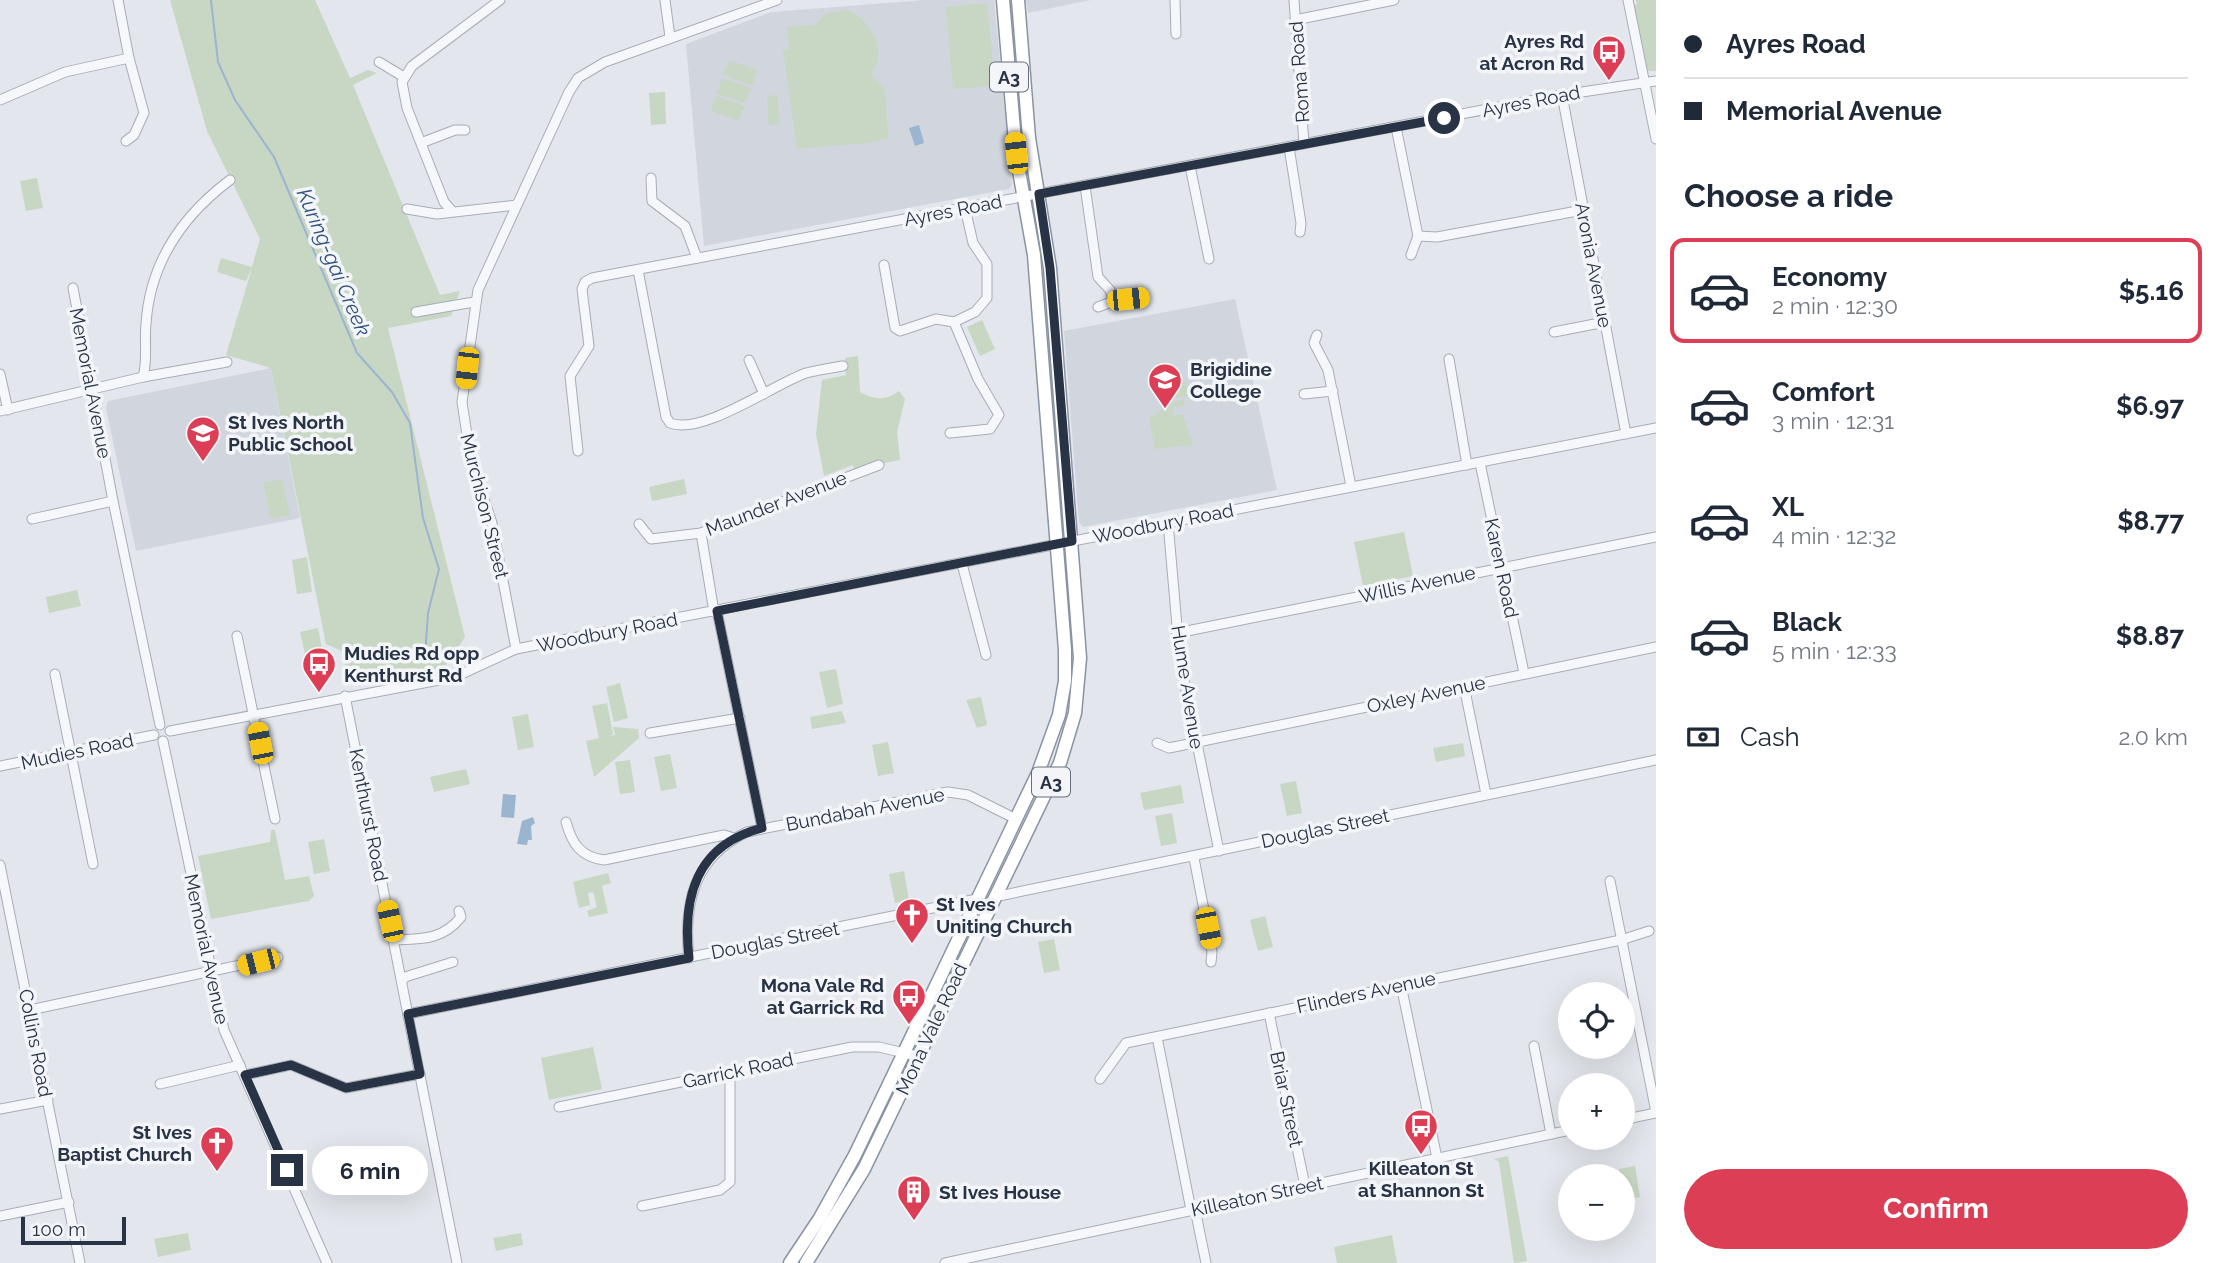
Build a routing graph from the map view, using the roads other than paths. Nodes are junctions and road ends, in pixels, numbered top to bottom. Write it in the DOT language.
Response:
graph roads {
  1 [pos="118,0"];
  2 [pos="500,0"];
  3 [pos="665,0"];
  4 [pos="777,0"];
  5 [pos="1003,0"];
  6 [pos="1018,0"];
  7 [pos="1175,0"];
  8 [pos="1294,0"];
  9 [pos="1394,0"];
  10 [pos="1628,0"];
  11 [pos="1295,20"];
  12 [pos="1176,34"];
  13 [pos="670,37"];
  14 [pos="129,58"];
  15 [pos="379,62"];
  16 [pos="404,77"];
  17 [pos="1645,81"];
  18 [pos="1656,81"];
  19 [pos="1562,95"];
  20 [pos="0,100"];
  21 [pos="1396,127"];
  22 [pos="465,130"];
  23 [pos="1656,139"];
  24 [pos="126,141"];
  25 [pos="421,143"];
  26 [pos="1304,144"];
  27 [pos="1289,147"];
  28 [pos="1190,166"];
  29 [pos="651,178"];
  30 [pos="230,180"];
  31 [pos="1085,186"];
  32 [pos="1039,194"];
  33 [pos="1025,197"];
  34 [pos="517,205"];
  35 [pos="965,208"];
  36 [pos="407,209"];
  37 [pos="1583,210"];
  38 [pos="452,211"];
  39 [pos="1300,232"];
  40 [pos="1418,236"];
  41 [pos="1411,255"];
  42 [pos="697,258"];
  43 [pos="1209,259"];
  44 [pos="884,265"];
  45 [pos="638,270"];
  46 [pos="74,288"];
  47 [pos="1143,298"];
  48 [pos="1114,301"];
  49 [pos="474,302"];
  50 [pos="1098,307"];
  51 [pos="416,312"];
  52 [pos="954,322"];
  53 [pos="1605,322"];
  54 [pos="1554,332"];
  55 [pos="1317,335"];
  56 [pos="1449,359"];
  57 [pos="749,360"];
  58 [pos="227,362"];
  59 [pos="844,366"];
  60 [pos="0,374"];
  61 [pos="144,377"];
  62 [pos="94,391"];
  63 [pos="1333,391"];
  64 [pos="764,394"];
  65 [pos="1304,394"];
  66 [pos="4,410"];
  67 [pos="1656,428"];
  68 [pos="950,433"];
  69 [pos="1626,434"];
  70 [pos="578,451"];
  71 [pos="1479,463"];
  72 [pos="878,465"];
  73 [pos="1467,465"];
  74 [pos="1350,486"];
  75 [pos="113,501"];
  76 [pos="32,519"];
  77 [pos="1168,522"];
  78 [pos="639,524"];
  79 [pos="701,533"];
  80 [pos="1656,537"];
  81 [pos="1072,541"];
  82 [pos="1058,544"];
  83 [pos="962,564"];
  84 [pos="1502,566"];
  85 [pos="715,612"];
  86 [pos="1177,633"];
  87 [pos="237,636"];
  88 [pos="1656,646"];
  89 [pos="516,649"];
  90 [pos="986,655"];
  91 [pos="1524,673"];
  92 [pos="55,674"];
  93 [pos="1464,686"];
  94 [pos="345,696"];
  95 [pos="254,714"];
  96 [pos="740,718"];
  97 [pos="160,725"];
  98 [pos="170,731"];
  99 [pos="650,733"];
  100 [pos="153,735"];
  101 [pos="163,741"];
  102 [pos="1196,742"];
  103 [pos="1157,743"];
  104 [pos="70,751"];
  105 [pos="1656,760"];
  106 [pos="0,766"];
  107 [pos="1486,794"];
  108 [pos="275,819"];
  109 [pos="1016,819"];
  110 [pos="566,822"];
  111 [pos="762,828"];
  112 [pos="734,838"];
  113 [pos="695,841"];
  114 [pos="1219,851"];
  115 [pos="1194,858"];
  116 [pos="708,861"];
  117 [pos="93,864"];
  118 [pos="0,865"];
  119 [pos="1610,881"];
  120 [pos="995,897"];
  121 [pos="977,899"];
  122 [pos="459,911"];
  123 [pos="1649,931"];
  124 [pos="394,940"];
  125 [pos="1621,940"];
  126 [pos="278,957"];
  127 [pos="689,958"];
  128 [pos="1211,961"];
  129 [pos="453,962"];
  130 [pos="211,973"];
  131 [pos="402,981"];
  132 [pos="1401,985"];
  133 [pos="30,1010"];
  134 [pos="1269,1013"];
  135 [pos="408,1014"];
  136 [pos="1157,1037"];
  137 [pos="1534,1046"];
  138 [pos="904,1052"];
  139 [pos="917,1056"];
  140 [pos="240,1065"];
  141 [pos="730,1072"];
  142 [pos="420,1074"];
  143 [pos="245,1075"];
  144 [pos="1100,1079"];
  145 [pos="160,1084"];
  146 [pos="48,1100"];
  147 [pos="559,1107"];
  148 [pos="0,1110"];
  149 [pos="1656,1112"];
  150 [pos="1635,1117"];
  151 [pos="1558,1133"];
  152 [pos="1551,1134"];
  153 [pos="1437,1158"];
  154 [pos="1305,1186"];
  155 [pos="69,1202"];
  156 [pos="642,1206"];
  157 [pos="1193,1210"];
  158 [pos="0,1216"];
  159 [pos="80,1263"];
  160 [pos="327,1263"];
  161 [pos="457,1263"];
  162 [pos="790,1263"];
  163 [pos="806,1263"];
  164 [pos="945,1263"];
  165 [pos="1206,1263"];
  1 -- 14 [label="street"];
  2 -- 16 [label="street"];
  3 -- 13 [label="street"];
  4 -- 13 [label="street, Murchison Street"];
  5 -- 33 [label="highway, Mona Vale Road / A3"];
  6 -- 32 [label="highway, Mona Vale Road / A3"];
  7 -- 12 [label="street"];
  8 -- 11 [label="street, Roma Road"];
  9 -- 11 [label="street"];
  10 -- 17 [label="street"];
  11 -- 26 [label="street, Roma Road"];
  13 -- 34 [label="street, Murchison Street"];
  14 -- 20 [label="street"];
  14 -- 24 [label="street"];
  15 -- 16 [label="street"];
  16 -- 25 [label="street"];
  17 -- 18 [label="street, Ayres Road"];
  17 -- 19 [label="street, Ayres Road"];
  17 -- 23 [label="street"];
  19 -- 21 [label="street, Ayres Road"];
  19 -- 37 [label="street, Aronia Avenue"];
  21 -- 26 [label="street, Ayres Road"];
  21 -- 40 [label="street"];
  22 -- 25 [label="street"];
  25 -- 38 [label="street"];
  26 -- 27 [label="street, Ayres Road"];
  27 -- 28 [label="street, Ayres Road"];
  27 -- 39 [label="street"];
  28 -- 31 [label="street, Ayres Road"];
  28 -- 43 [label="street"];
  29 -- 42 [label="street"];
  30 -- 61 [label="street"];
  31 -- 32 [label="street, Ayres Road"];
  31 -- 48 [label="street"];
  32 -- 33 [label="street, Ayres Road"];
  32 -- 81 [label="highway, Mona Vale Road / A3"];
  33 -- 35 [label="street, Ayres Road"];
  33 -- 82 [label="highway, Mona Vale Road / A3"];
  34 -- 38 [label="street"];
  34 -- 49 [label="street, Murchison Street"];
  35 -- 42 [label="street, Ayres Road"];
  35 -- 52 [label="street"];
  36 -- 38 [label="street"];
  37 -- 40 [label="street"];
  37 -- 53 [label="street, Aronia Avenue"];
  40 -- 41 [label="street"];
  42 -- 45 [label="street, Ayres Road"];
  44 -- 52 [label="street"];
  45 -- 64 [label="street"];
  45 -- 70 [label="street, Ayres Road"];
  46 -- 62 [label="street, Memorial Avenue"];
  47 -- 48 [label="street"];
  48 -- 50 [label="street"];
  49 -- 51 [label="street"];
  49 -- 89 [label="street, Murchison Street"];
  52 -- 68 [label="street"];
  53 -- 54 [label="street"];
  53 -- 69 [label="street, Aronia Avenue"];
  55 -- 63 [label="street"];
  56 -- 73 [label="street"];
  57 -- 64 [label="street"];
  58 -- 61 [label="street"];
  59 -- 64 [label="street"];
  60 -- 66 [label="street"];
  61 -- 62 [label="street"];
  62 -- 66 [label="street"];
  62 -- 75 [label="street, Memorial Avenue"];
  63 -- 65 [label="street"];
  63 -- 74 [label="street"];
  67 -- 69 [label="street, Woodbury Road"];
  69 -- 71 [label="street, Woodbury Road"];
  71 -- 73 [label="street, Woodbury Road"];
  71 -- 84 [label="street, Karen Road"];
  72 -- 79 [label="street, Maunder Avenue"];
  73 -- 74 [label="street, Woodbury Road"];
  74 -- 77 [label="street, Woodbury Road"];
  75 -- 76 [label="street"];
  75 -- 97 [label="street, Memorial Avenue"];
  77 -- 81 [label="street, Woodbury Road"];
  77 -- 86 [label="street, Hume Avenue"];
  78 -- 79 [label="street, Maunder Avenue"];
  79 -- 85 [label="street"];
  80 -- 84 [label="street, Willis Avenue"];
  81 -- 82 [label="street, Woodbury Road"];
  81 -- 120 [label="highway, Mona Vale Road / A3"];
  82 -- 83 [label="street, Woodbury Road"];
  82 -- 109 [label="highway, Mona Vale Road / A3"];
  83 -- 85 [label="street, Woodbury Road"];
  83 -- 90 [label="street"];
  84 -- 86 [label="street, Willis Avenue"];
  84 -- 91 [label="street, Karen Road"];
  85 -- 89 [label="street, Woodbury Road"];
  85 -- 96 [label="street"];
  86 -- 102 [label="street, Hume Avenue"];
  87 -- 95 [label="street"];
  88 -- 91 [label="street, Oxley Avenue"];
  89 -- 94 [label="street, Woodbury Road"];
  91 -- 93 [label="street, Oxley Avenue"];
  92 -- 104 [label="street"];
  93 -- 102 [label="street, Oxley Avenue"];
  93 -- 107 [label="street"];
  94 -- 95 [label="street"];
  94 -- 124 [label="street, Kenthurst Road"];
  95 -- 98 [label="street"];
  95 -- 108 [label="street"];
  96 -- 99 [label="street"];
  96 -- 111 [label="street"];
  97 -- 98 [label="street"];
  97 -- 100 [label="street"];
  98 -- 101 [label="street"];
  100 -- 101 [label="street"];
  100 -- 104 [label="street, Mudies Road"];
  101 -- 130 [label="street, Memorial Avenue"];
  102 -- 103 [label="street, Oxley Avenue"];
  102 -- 114 [label="street, Hume Avenue"];
  104 -- 106 [label="street, Mudies Road"];
  104 -- 117 [label="street"];
  105 -- 107 [label="street, Douglas Street"];
  107 -- 114 [label="street, Douglas Street"];
  109 -- 111 [label="street, Bundabah Avenue"];
  109 -- 121 [label="highway, Mona Vale Road / A3"];
  110 -- 113 [label="street, Bundabah Avenue"];
  111 -- 112 [label="street, Bundabah Avenue"];
  112 -- 113 [label="street, Bundabah Avenue"];
  112 -- 116 [label="street"];
  113 -- 116 [label="street"];
  114 -- 115 [label="street, Douglas Street"];
  115 -- 120 [label="street, Douglas Street"];
  115 -- 128 [label="street"];
  116 -- 127 [label="street"];
  118 -- 133 [label="street, Collins Road"];
  119 -- 125 [label="street"];
  120 -- 139 [label="highway, Mona Vale Road / A3"];
  121 -- 127 [label="street, Douglas Street"];
  121 -- 138 [label="highway, Mona Vale Road / A3"];
  122 -- 124 [label="street"];
  123 -- 125 [label="street, Flinders Avenue"];
  124 -- 131 [label="street, Kenthurst Road"];
  125 -- 132 [label="street, Flinders Avenue"];
  125 -- 149 [label="street"];
  126 -- 130 [label="street"];
  127 -- 135 [label="street, Douglas Street"];
  129 -- 131 [label="street"];
  130 -- 133 [label="street"];
  130 -- 140 [label="street, Memorial Avenue"];
  131 -- 135 [label="street, Kenthurst Road"];
  132 -- 134 [label="street, Flinders Avenue"];
  132 -- 153 [label="street"];
  133 -- 146 [label="street, Collins Road"];
  134 -- 136 [label="street, Flinders Avenue"];
  134 -- 154 [label="street, Briar Street"];
  135 -- 142 [label="street, Kenthurst Road"];
  136 -- 144 [label="street, Flinders Avenue"];
  136 -- 157 [label="street"];
  137 -- 152 [label="street"];
  138 -- 139 [label="street, Garrick Road"];
  138 -- 141 [label="street, Garrick Road"];
  138 -- 162 [label="highway, Mona Vale Road / A3"];
  139 -- 163 [label="highway, Mona Vale Road / A3"];
  140 -- 143 [label="street, Memorial Avenue"];
  140 -- 145 [label="street"];
  141 -- 147 [label="street, Garrick Road"];
  141 -- 156 [label="street"];
  142 -- 143 [label="street"];
  142 -- 161 [label="street, Kenthurst Road"];
  143 -- 160 [label="street, Memorial Avenue"];
  146 -- 148 [label="street"];
  146 -- 155 [label="street, Collins Road"];
  149 -- 150 [label="street"];
  151 -- 152 [label="street, Killeaton Street"];
  152 -- 153 [label="street, Killeaton Street"];
  153 -- 154 [label="street, Killeaton Street"];
  154 -- 157 [label="street, Killeaton Street"];
  155 -- 158 [label="street"];
  155 -- 159 [label="street, Collins Road"];
  157 -- 164 [label="street, Killeaton Street"];
  157 -- 165 [label="street"];
}
